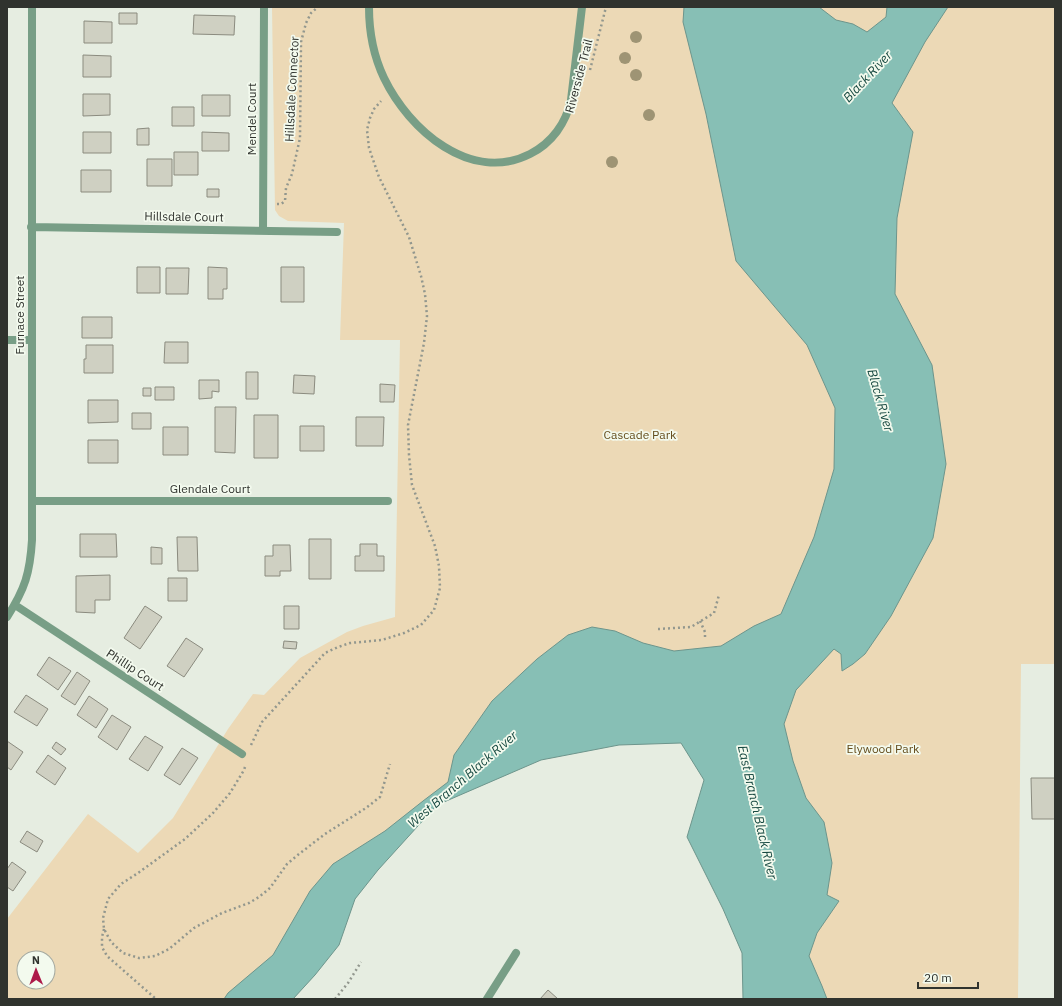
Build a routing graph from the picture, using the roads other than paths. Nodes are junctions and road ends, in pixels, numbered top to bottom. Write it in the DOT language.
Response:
graph roads {
  1 [pos="32,7"];
  2 [pos="264,7"];
  3 [pos="369,7"];
  4 [pos="582,7"];
  5 [pos="31,226"];
  6 [pos="263,231"];
  7 [pos="337,232"];
  8 [pos="7,340"];
  9 [pos="32,340"];
  10 [pos="388,500"];
  11 [pos="32,501"];
  12 [pos="15,605"];
  13 [pos="7,617"];
  14 [pos="242,754"];
  15 [pos="516,953"];
  16 [pos="487,999"];
  1 -- 5 [label="street, Furnace Street"];
  2 -- 6 [label="street, Mendel Court"];
  3 -- 4 [label="street"];
  5 -- 6 [label="street, Hillsdale Court"];
  5 -- 9 [label="street, Furnace Street"];
  6 -- 7 [label="street, Hillsdale Court"];
  8 -- 9 [label="street"];
  9 -- 11 [label="street, Furnace Street"];
  10 -- 11 [label="street, Glendale Court"];
  11 -- 12 [label="street, Furnace Street"];
  12 -- 13 [label="street, Furnace Street"];
  12 -- 14 [label="street, Phillip Court"];
  15 -- 16 [label="street"];
}
